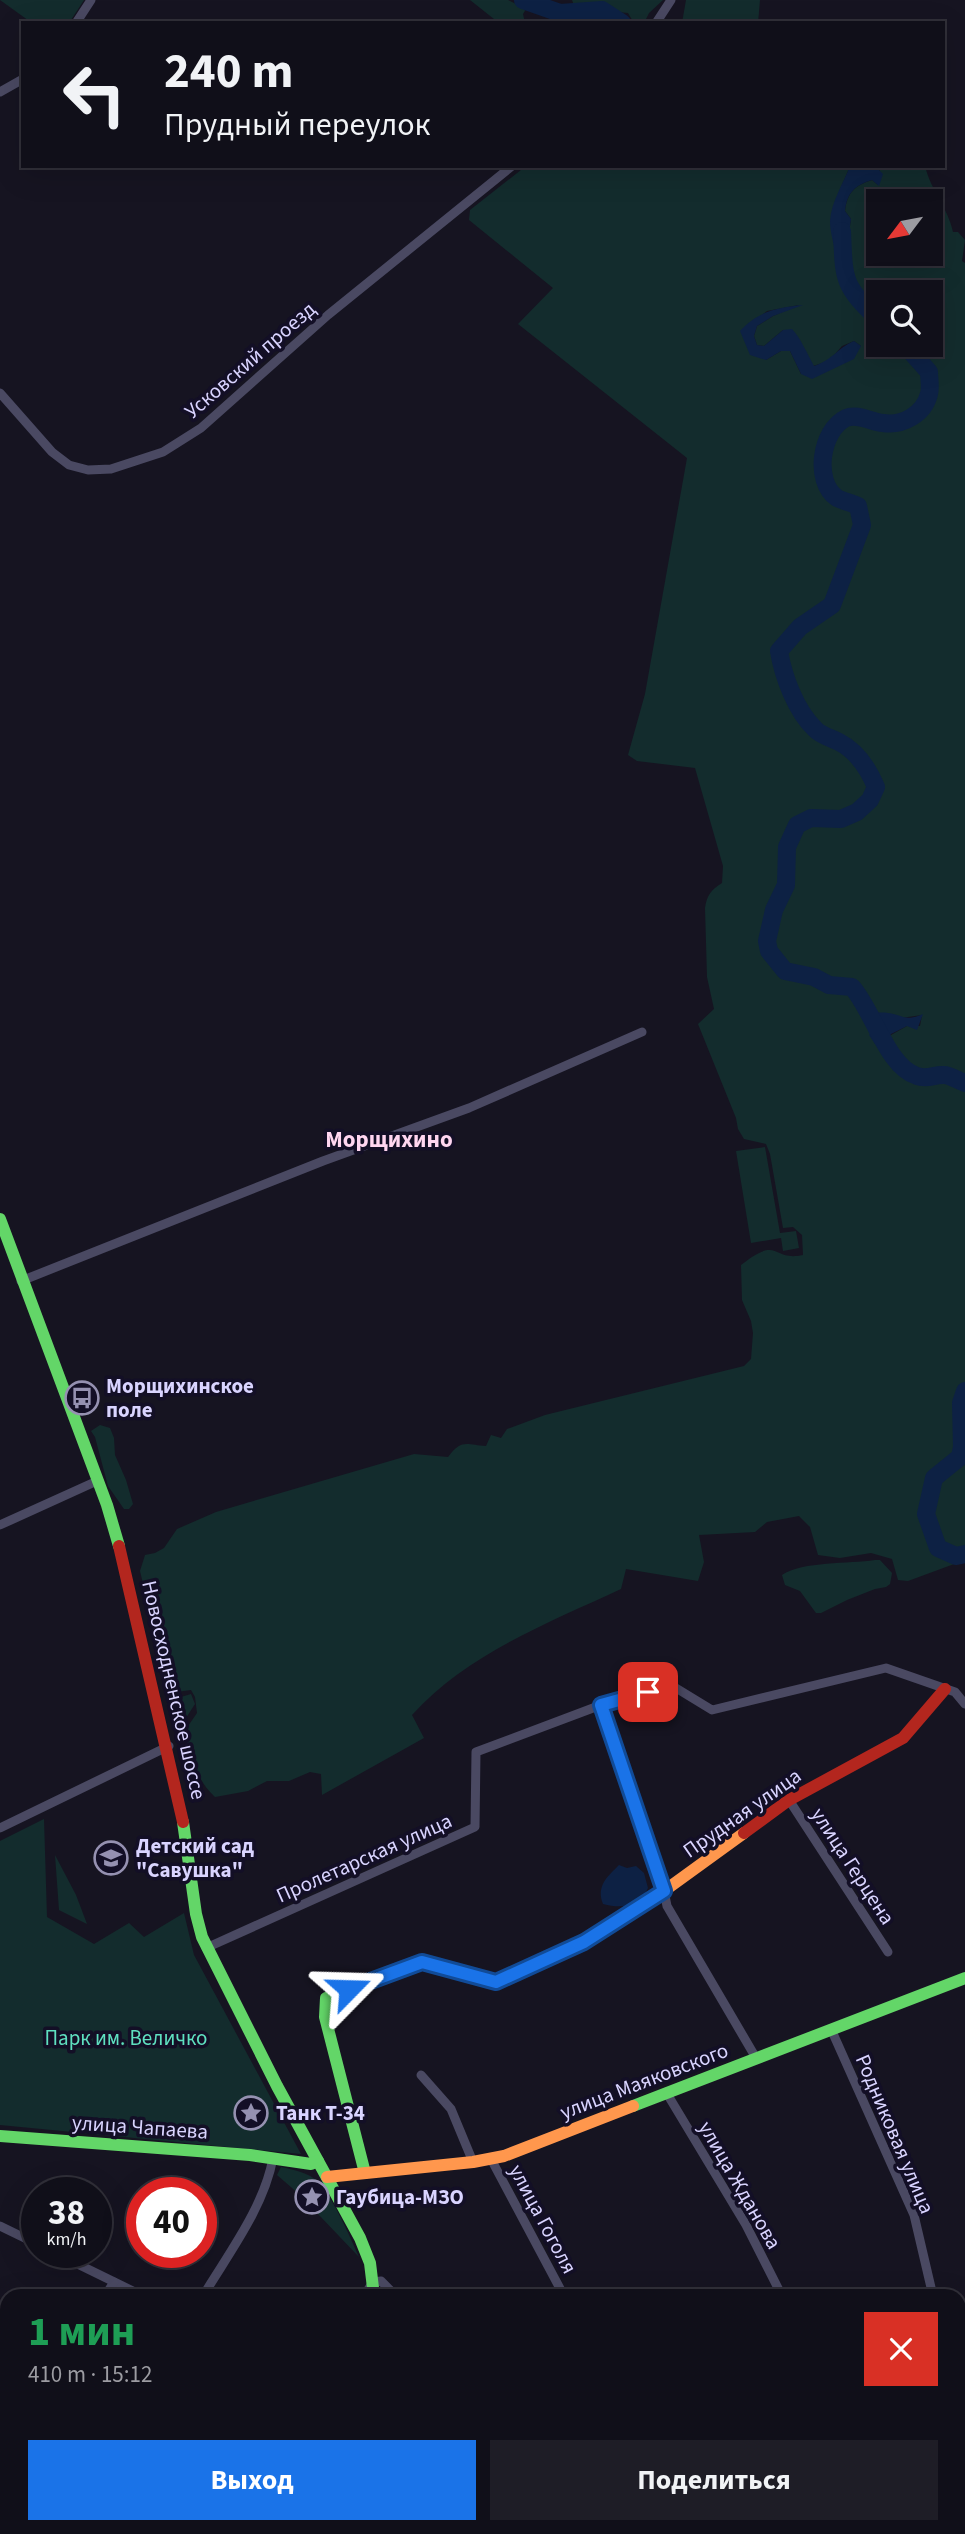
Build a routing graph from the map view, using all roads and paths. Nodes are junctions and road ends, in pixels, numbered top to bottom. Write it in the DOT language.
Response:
graph roads {
  1 [pos="92,0"];
  2 [pos="671,0"];
  3 [pos="77,21"];
  4 [pos="658,21"];
  5 [pos="21,80"];
  6 [pos="0,92"];
  7 [pos="510,168"];
  8 [pos="0,393"];
  9 [pos="642,1032"];
  10 [pos="0,1219"];
  11 [pos="21,1281"];
  12 [pos="97,1481"];
  13 [pos="0,1525"];
  14 [pos="945,1689"];
  15 [pos="965,1704"];
  16 [pos="601,1705"];
  17 [pos="169,1746"];
  18 [pos="789,1800"];
  19 [pos="0,1828"];
  20 [pos="664,1891"];
  21 [pos="206,1948"];
  22 [pos="888,1952"];
  23 [pos="965,1978"];
  24 [pos="831,2029"];
  25 [pos="756,2058"];
  26 [pos="421,2075"];
  27 [pos="666,2092"];
  28 [pos="0,2136"];
  29 [pos="273,2158"];
  30 [pos="491,2159"];
  31 [pos="318,2161"];
  32 [pos="473,2162"];
  33 [pos="365,2173"];
  34 [pos="327,2177"];
  35 [pos="0,2226"];
  36 [pos="21,2236"];
  37 [pos="86,2268"];
  38 [pos="114,2282"];
  39 [pos="373,2282"];
  40 [pos="110,2289"];
  41 [pos="128,2289"];
  42 [pos="207,2289"];
  43 [pos="368,2289"];
  44 [pos="374,2289"];
  45 [pos="389,2289"];
  46 [pos="560,2289"];
  47 [pos="778,2289"];
  48 [pos="931,2289"];
  1 -- 3 [label="street"];
  2 -- 4 [label="street"];
  5 -- 6 [label="street"];
  7 -- 8 [label="street, Усковский проезд"];
  9 -- 11 [label="street"];
  10 -- 11 [label="street, Новосходненское шоссе"];
  11 -- 12 [label="street, Новосходненское шоссе"];
  12 -- 13 [label="street"];
  12 -- 17 [label="street, Новосходненское шоссе"];
  14 -- 15 [label="street, Пролетарская улица"];
  14 -- 16 [label="street, Пролетарская улица"];
  14 -- 18 [label="street, Прудная улица"];
  16 -- 20 [label="street"];
  16 -- 21 [label="street, Пролетарская улица"];
  17 -- 19 [label="street"];
  17 -- 21 [label="street, Новосходненское шоссе"];
  18 -- 20 [label="street, Прудная улица"];
  18 -- 22 [label="street, улица Герцена"];
  20 -- 25 [label="street"];
  20 -- 33 [label="street, Прудная улица"];
  21 -- 31 [label="street, Новосходненское шоссе"];
  23 -- 24 [label="street, улица Маяковского"];
  24 -- 25 [label="street, улица Маяковского"];
  24 -- 48 [label="street, Родниковая улица"];
  25 -- 27 [label="street, улица Маяковского"];
  26 -- 32 [label="street"];
  27 -- 30 [label="street, улица Маяковского"];
  27 -- 47 [label="street, улица Жданова"];
  28 -- 29 [label="street, улица Чапаева"];
  29 -- 31 [label="street, улица Чапаева"];
  29 -- 42 [label="street"];
  30 -- 32 [label="street, улица Маяковского"];
  30 -- 46 [label="street, улица Гоголя"];
  31 -- 34 [label="street, Новосходненское шоссе"];
  32 -- 33 [label="street, улица Маяковского"];
  33 -- 34 [label="street, улица Маяковского"];
  34 -- 39 [label="street, Новосходненское шоссе"];
  35 -- 36 [label="street"];
  37 -- 38 [label="street"];
  38 -- 40 [label="street"];
  38 -- 41 [label="street"];
  39 -- 43 [label="street"];
  39 -- 44 [label="street, Новосходненское шоссе"];
  39 -- 45 [label="street"];
}
